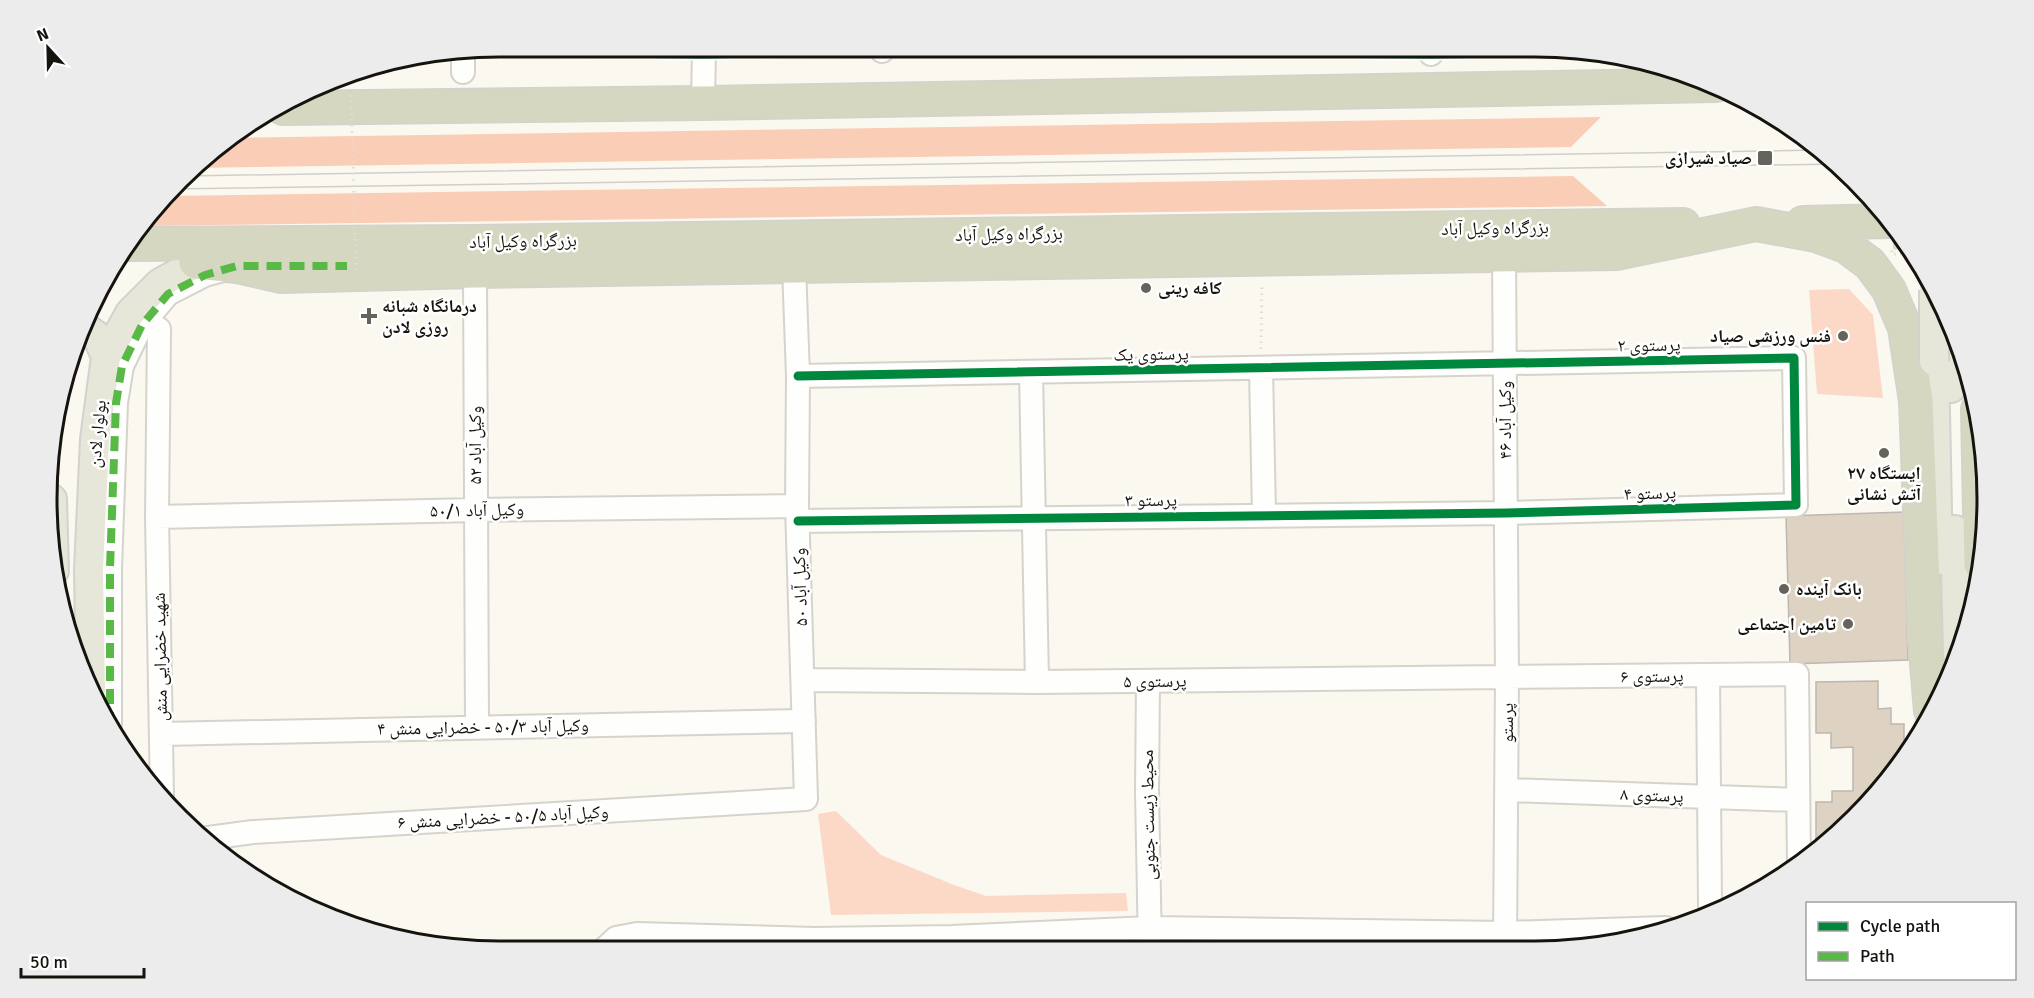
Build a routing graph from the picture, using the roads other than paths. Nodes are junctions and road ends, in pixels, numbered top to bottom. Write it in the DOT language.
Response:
graph roads {
  1 [pos="704,57"];
  2 [pos="1689,85"];
  3 [pos="704,88"];
  4 [pos="295,107"];
  5 [pos="1756,224"];
  6 [pos="693,239"];
  7 [pos="1893,240"];
  8 [pos="137,245"];
  9 [pos="237,254"];
  10 [pos="1504,255"];
  11 [pos="196,262"];
  12 [pos="745,266"];
  13 [pos="794,266"];
  14 [pos="351,268"];
  15 [pos="475,271"];
  16 [pos="1932,305"];
  17 [pos="1937,317"];
  18 [pos="1905,328"];
  19 [pos="159,329"];
  20 [pos="90,331"];
  21 [pos="1947,339"];
  22 [pos="106,357"];
  23 [pos="1942,362"];
  24 [pos="1505,365"];
  25 [pos="1261,369"];
  26 [pos="1031,372"];
  27 [pos="798,376"];
  28 [pos="1796,505"];
  29 [pos="475,510"];
  30 [pos="797,513"];
  31 [pos="1506,513"];
  32 [pos="1264,514"];
  33 [pos="157,517"];
  34 [pos="1034,518"];
  35 [pos="1957,631"];
  36 [pos="91,667"];
  37 [pos="1708,675"];
  38 [pos="1507,678"];
  39 [pos="1938,678"];
  40 [pos="802,680"];
  41 [pos="1148,681"];
  42 [pos="1037,682"];
  43 [pos="1929,698"];
  44 [pos="110,708"];
  45 [pos="804,721"];
  46 [pos="477,726"];
  47 [pos="162,734"];
  48 [pos="162,784"];
  49 [pos="1507,790"];
  50 [pos="1709,796"];
  51 [pos="806,799"];
  52 [pos="1798,800"];
  53 [pos="215,837"];
  54 [pos="1799,854"];
  55 [pos="1710,904"];
  56 [pos="1629,931"];
  57 [pos="1150,939"];
  58 [pos="613,941"];
  59 [pos="883,941"];
  60 [pos="1051,941"];
  61 [pos="1504,941"];
  1 -- 3 [label="street"];
  2 -- 3 [label="highway"];
  3 -- 4 [label="highway"];
  5 -- 6 [label="highway, بزرگراه وکیل آباد"];
  5 -- 7 [label="highway, بزرگراه وکیل آباد"];
  5 -- 10 [label="highway"];
  5 -- 18 [label="highway"];
  6 -- 9 [label="highway, بزرگراه وکیل آباد"];
  6 -- 12 [label="highway"];
  8 -- 9 [label="highway, بزرگراه وکیل آباد"];
  9 -- 11 [label="highway"];
  9 -- 14 [label="street"];
  9 -- 15 [label="highway"];
  9 -- 44 [label="street"];
  10 -- 13 [label="highway"];
  10 -- 24 [label="street, ۴۶ وکیل آباد"];
  11 -- 22 [label="main road, بولوار لادن"];
  12 -- 13 [label="highway"];
  12 -- 15 [label="highway"];
  13 -- 27 [label="street, ۵۰ وکیل آباد"];
  15 -- 29 [label="street, ۵۲ وکیل آباد"];
  16 -- 18 [label="highway"];
  17 -- 23 [label="main road, bridge"];
  18 -- 43 [label="highway"];
  19 -- 33 [label="street, شهید خضرایی منش"];
  20 -- 22 [label="main road"];
  21 -- 23 [label="main road"];
  22 -- 36 [label="main road, بولوار لادن"];
  23 -- 35 [label="main road"];
  23 -- 39 [label="main road"];
  24 -- 25 [label="street, پرستوی یک"];
  24 -- 28 [label="street, پرستوی ۲"];
  24 -- 31 [label="street, ۴۶ وکیل آباد"];
  25 -- 26 [label="street, پرستوی یک"];
  25 -- 32 [label="street"];
  26 -- 27 [label="street, پرستوی یک"];
  26 -- 34 [label="street"];
  27 -- 30 [label="street, ۵۰ وکیل آباد"];
  28 -- 31 [label="street, پرستو ۴"];
  29 -- 30 [label="street, وکیل آباد ۵۰/۱"];
  29 -- 33 [label="street, وکیل آباد ۵۰/۱"];
  29 -- 46 [label="street, ۵۲ وکیل آباد"];
  30 -- 34 [label="street, پرستو ۳"];
  30 -- 40 [label="street, ۵۰ وکیل آباد"];
  31 -- 32 [label="street, پرستو ۳"];
  31 -- 38 [label="street, پرستو"];
  32 -- 34 [label="street, پرستو ۳"];
  33 -- 47 [label="street, شهید خضرایی منش"];
  34 -- 42 [label="street"];
  37 -- 38 [label="street, پرستوی ۶"];
  37 -- 50 [label="street"];
  37 -- 52 [label="street, پرستوی ۶"];
  38 -- 41 [label="street, پرستوی ۵"];
  38 -- 49 [label="street, پرستو"];
  40 -- 42 [label="street, پرستوی ۵"];
  40 -- 45 [label="street, ۵۰ وکیل آباد"];
  41 -- 42 [label="street, پرستوی ۵"];
  41 -- 57 [label="street, محیط زیست جنوبی"];
  45 -- 46 [label="street, وکیل آباد ۵۰/۳ - خضرایی منش ۴"];
  45 -- 51 [label="street, ۵۰ وکیل آباد"];
  46 -- 47 [label="street, وکیل آباد ۵۰/۳ - خضرایی منش ۴"];
  47 -- 48 [label="street, شهید خضرایی منش"];
  49 -- 50 [label="street, پرستوی ۸"];
  49 -- 61 [label="street, پرستو"];
  50 -- 52 [label="street, پرستوی ۸"];
  50 -- 55 [label="street"];
  51 -- 53 [label="street, وکیل آباد ۵۰/۵ - خضرایی منش ۶"];
  52 -- 54 [label="street"];
  56 -- 61 [label="street"];
  57 -- 60 [label="street"];
  57 -- 61 [label="street"];
  58 -- 59 [label="street"];
}
